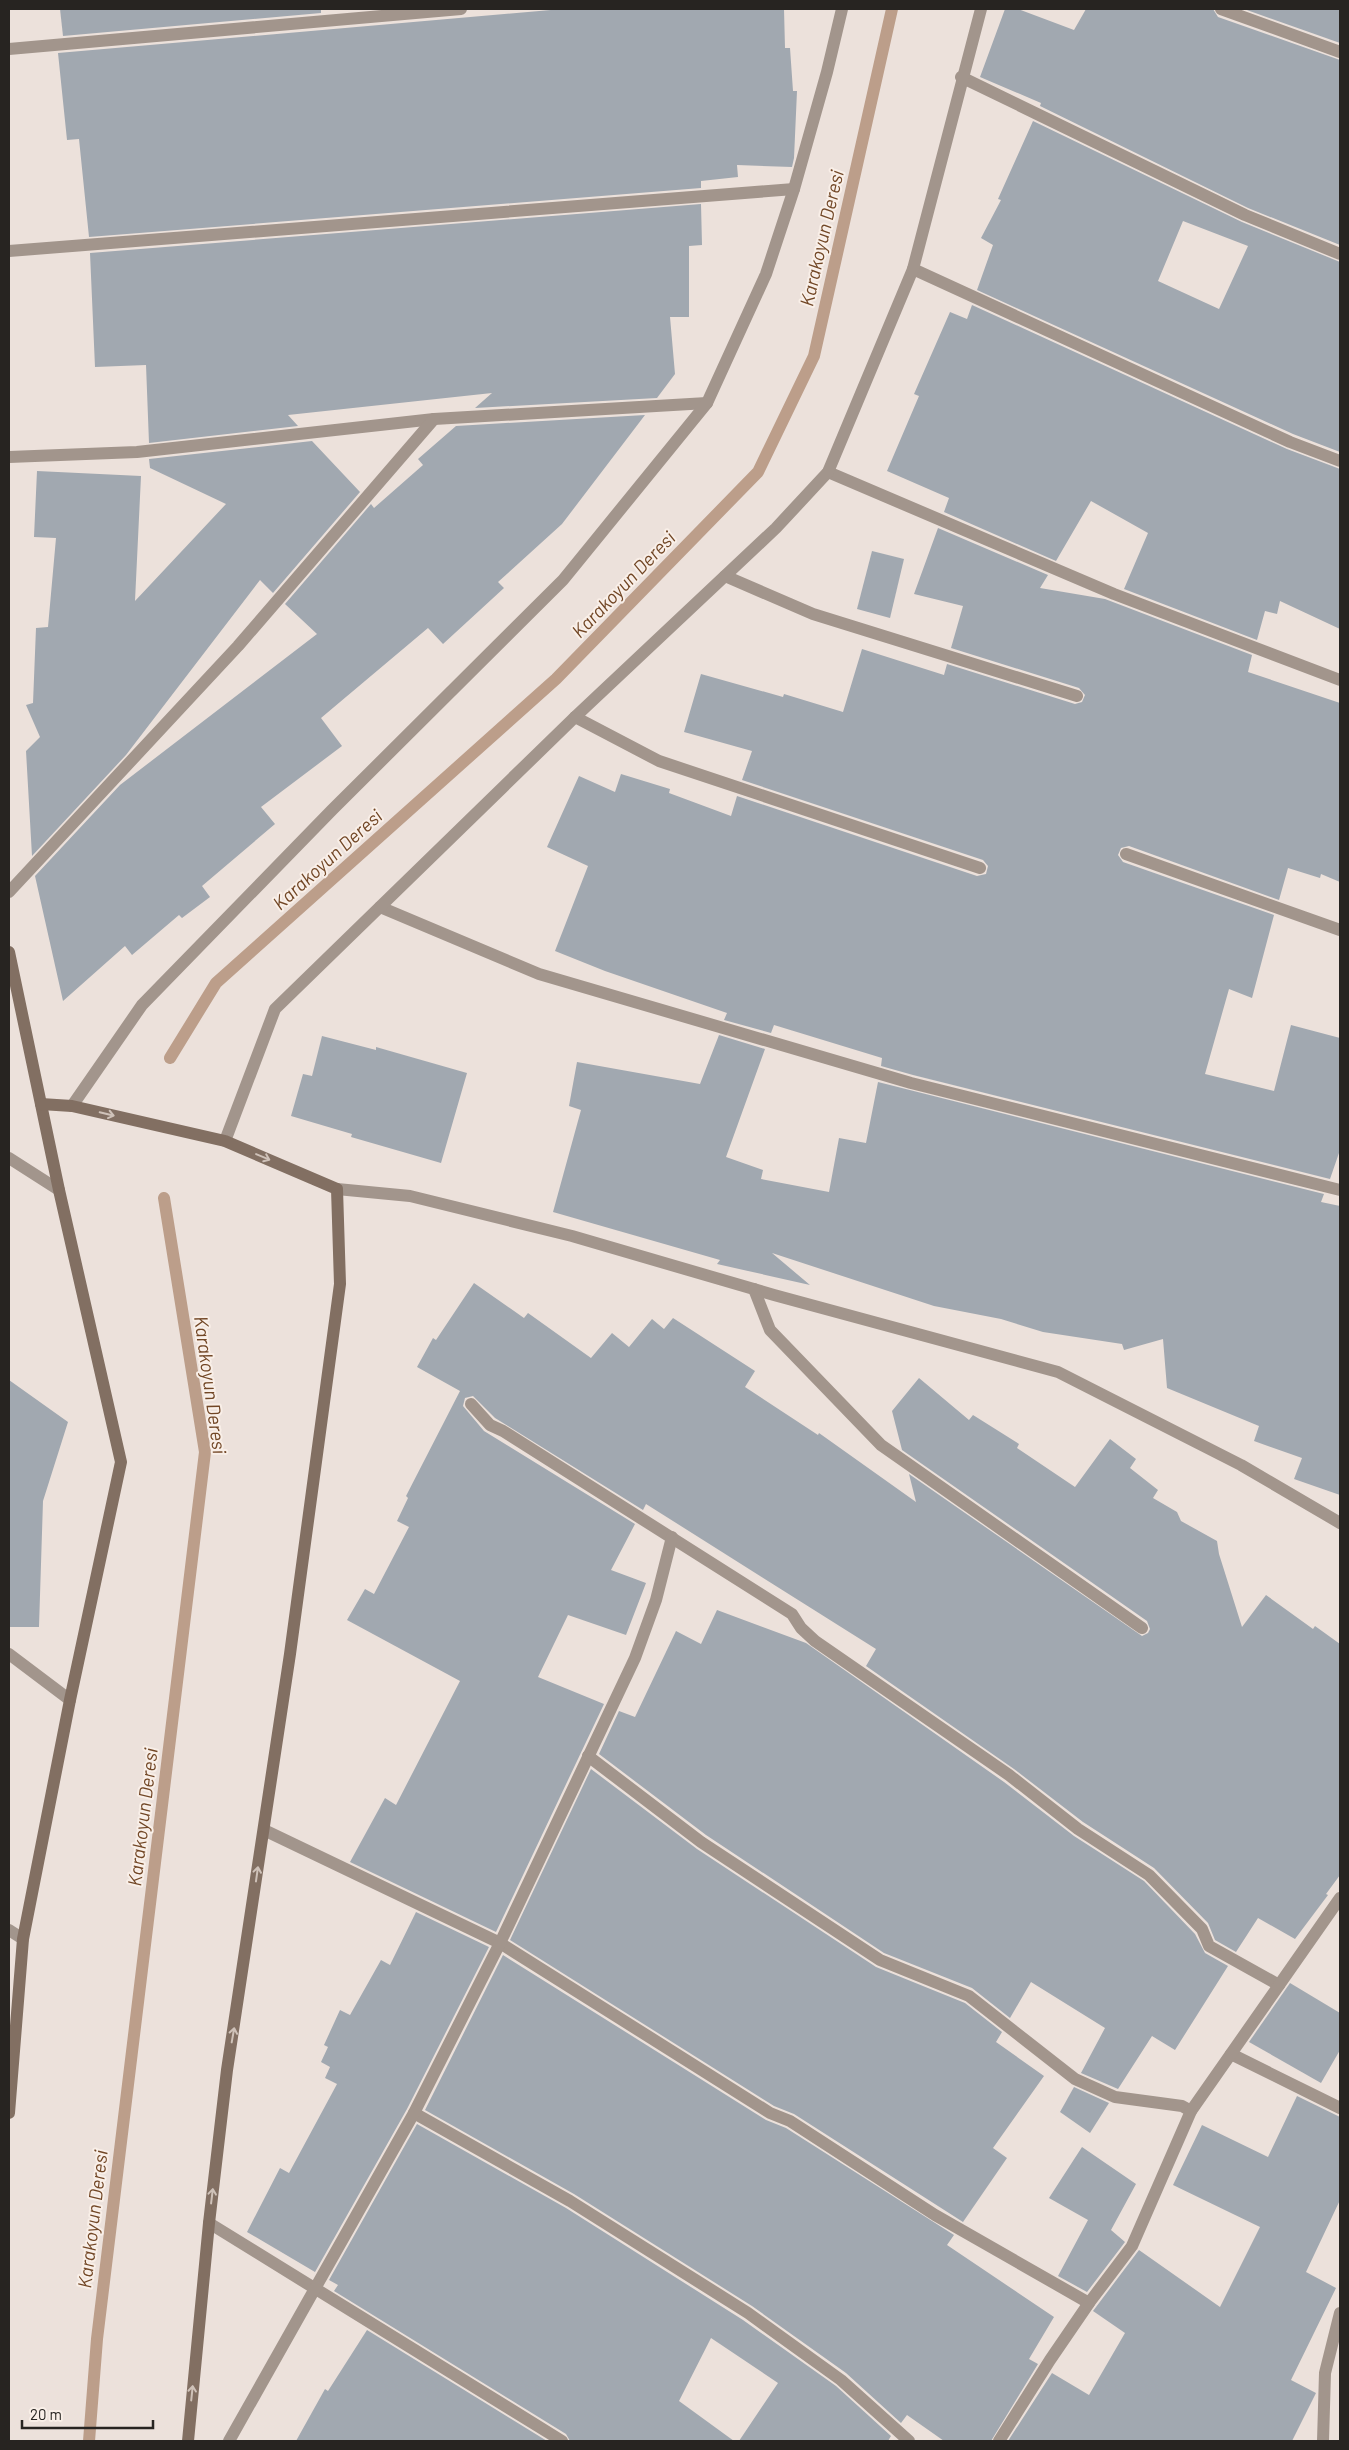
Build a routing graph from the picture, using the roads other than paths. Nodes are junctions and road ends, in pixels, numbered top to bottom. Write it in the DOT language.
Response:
graph roads {
  1 [pos="461,9"];
  2 [pos="842,9"];
  3 [pos="981,9"];
  4 [pos="1221,9"];
  5 [pos="9,49"];
  6 [pos="1340,52"];
  7 [pos="961,77"];
  8 [pos="794,189"];
  9 [pos="9,251"];
  10 [pos="1340,254"];
  11 [pos="913,269"];
  12 [pos="707,403"];
  13 [pos="434,419"];
  14 [pos="9,457"];
  15 [pos="1340,461"];
  16 [pos="828,472"];
  17 [pos="725,576"];
  18 [pos="1340,680"];
  19 [pos="1077,696"];
  20 [pos="575,717"];
  21 [pos="1126,854"];
  22 [pos="980,868"];
  23 [pos="9,892"];
  24 [pos="380,907"];
  25 [pos="1340,930"];
  26 [pos="9,952"];
  27 [pos="41,1104"];
  28 [pos="72,1106"];
  29 [pos="225,1141"];
  30 [pos="9,1158"];
  31 [pos="337,1189"];
  32 [pos="59,1190"];
  33 [pos="1340,1190"];
  34 [pos="754,1289"];
  35 [pos="471,1404"];
  36 [pos="1340,1523"];
  37 [pos="672,1537"];
  38 [pos="1142,1628"];
  39 [pos="9,1654"];
  40 [pos="70,1700"];
  41 [pos="588,1756"];
  42 [pos="264,1830"];
  43 [pos="1340,1898"];
  44 [pos="9,1930"];
  45 [pos="23,1939"];
  46 [pos="500,1943"];
  47 [pos="1279,1985"];
  48 [pos="1231,2054"];
  49 [pos="1340,2108"];
  50 [pos="1190,2111"];
  51 [pos="9,2113"];
  52 [pos="414,2113"];
  53 [pos="208,2222"];
  54 [pos="316,2289"];
  55 [pos="1089,2302"];
  56 [pos="1340,2316"];
  57 [pos="188,2441"];
  58 [pos="229,2441"];
  59 [pos="562,2441"];
  60 [pos="909,2441"];
  61 [pos="998,2441"];
  62 [pos="1322,2441"];
  1 -- 5 [label="street"];
  2 -- 8 [label="street"];
  3 -- 7 [label="street"];
  4 -- 6 [label="street"];
  7 -- 10 [label="street"];
  7 -- 11 [label="street"];
  8 -- 9 [label="street"];
  8 -- 12 [label="street"];
  11 -- 15 [label="street"];
  11 -- 16 [label="street"];
  12 -- 13 [label="street"];
  12 -- 28 [label="street"];
  13 -- 14 [label="street"];
  13 -- 23 [label="street"];
  16 -- 17 [label="street"];
  16 -- 18 [label="street"];
  17 -- 19 [label="street"];
  17 -- 20 [label="street"];
  20 -- 22 [label="street"];
  20 -- 24 [label="street"];
  21 -- 25 [label="street"];
  24 -- 29 [label="street"];
  24 -- 33 [label="street"];
  26 -- 27 [label="main road"];
  27 -- 28 [label="main road"];
  27 -- 32 [label="main road"];
  28 -- 29 [label="main road, one-way"];
  29 -- 31 [label="main road, one-way"];
  30 -- 32 [label="street"];
  31 -- 34 [label="street"];
  31 -- 42 [label="main road"];
  32 -- 40 [label="main road"];
  34 -- 36 [label="street"];
  34 -- 38 [label="street"];
  35 -- 37 [label="street"];
  37 -- 41 [label="street"];
  37 -- 47 [label="street"];
  39 -- 40 [label="street"];
  40 -- 45 [label="main road"];
  41 -- 46 [label="street"];
  41 -- 50 [label="street"];
  42 -- 46 [label="street"];
  53 -- 42 [label="main road, one-way"];
  43 -- 47 [label="street"];
  44 -- 45 [label="street"];
  45 -- 51 [label="main road"];
  46 -- 52 [label="street"];
  46 -- 55 [label="street"];
  47 -- 48 [label="street"];
  48 -- 49 [label="street"];
  48 -- 50 [label="street"];
  50 -- 55 [label="street"];
  52 -- 54 [label="street"];
  52 -- 60 [label="street"];
  53 -- 54 [label="street"];
  57 -- 53 [label="main road, one-way"];
  54 -- 58 [label="street"];
  54 -- 59 [label="street"];
  55 -- 61 [label="street"];
  56 -- 62 [label="street"];
}
